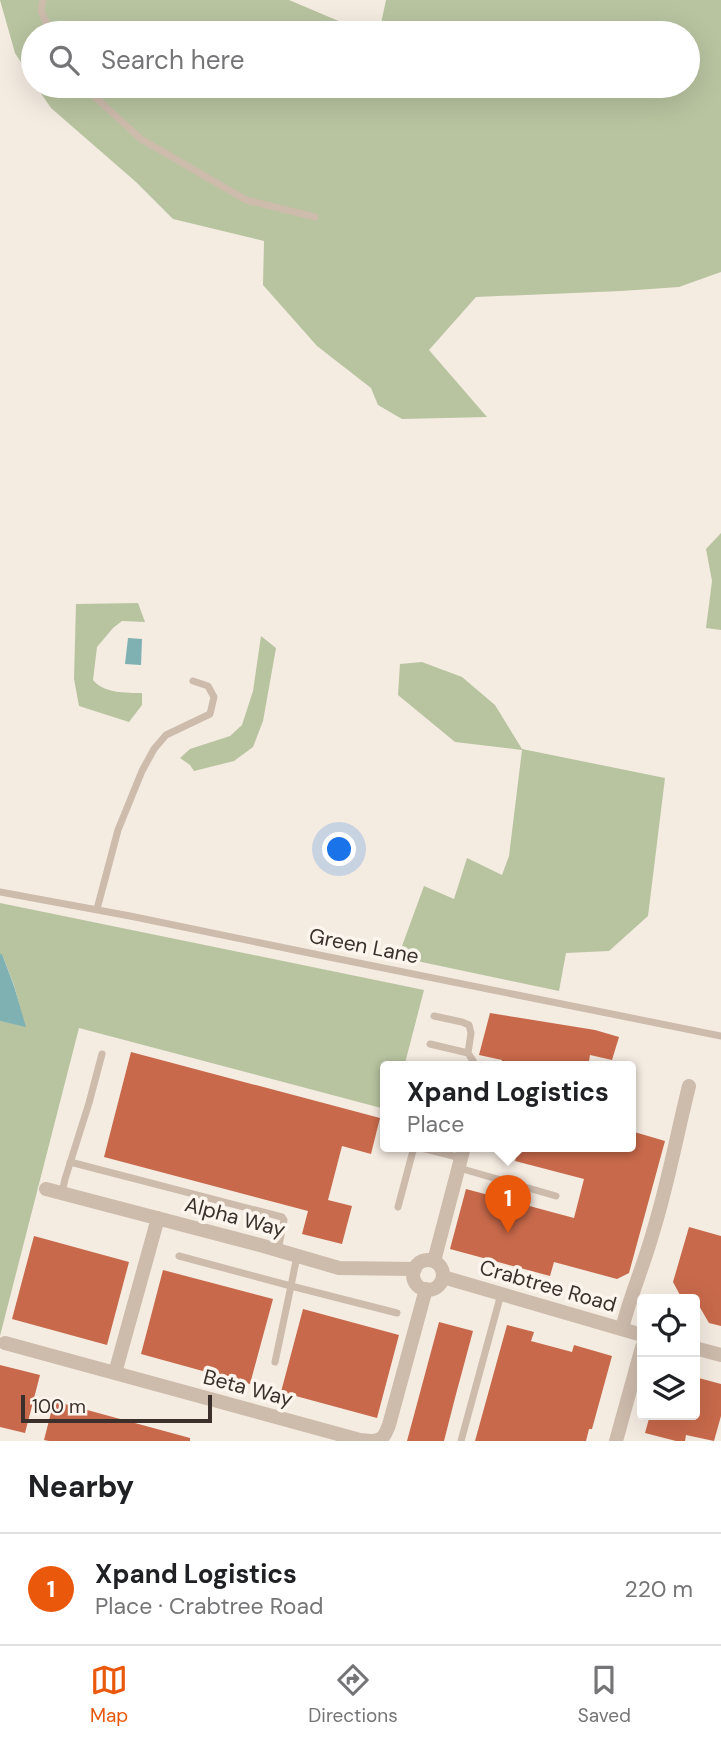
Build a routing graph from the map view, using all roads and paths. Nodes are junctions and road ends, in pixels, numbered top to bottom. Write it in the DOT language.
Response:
graph roads {
  1 [pos="43,0"];
  2 [pos="46,21"];
  3 [pos="96,98"];
  4 [pos="315,217"];
  5 [pos="192,681"];
  6 [pos="0,892"];
  7 [pos="97,909"];
  8 [pos="434,1016"];
  9 [pos="721,1035"];
  10 [pos="430,1044"];
  11 [pos="468,1053"];
  12 [pos="102,1054"];
  13 [pos="473,1061"];
  14 [pos="689,1086"];
  15 [pos="414,1152"];
  16 [pos="436,1152"];
  17 [pos="461,1158"];
  18 [pos="70,1162"];
  19 [pos="46,1189"];
  20 [pos="62,1193"];
  21 [pos="556,1196"];
  22 [pos="398,1207"];
  23 [pos="158,1218"];
  24 [pos="278,1250"];
  25 [pos="180,1255"];
  26 [pos="298,1256"];
  27 [pos="434,1261"];
  28 [pos="415,1269"];
  29 [pos="443,1277"];
  30 [pos="291,1286"];
  31 [pos="426,1289"];
  32 [pos="501,1294"];
  33 [pos="397,1313"];
  34 [pos="622,1329"];
  35 [pos="637,1334"];
  36 [pos="5,1343"];
  37 [pos="700,1349"];
  38 [pos="721,1355"];
  39 [pos="639,1357"];
  40 [pos="275,1362"];
  41 [pos="115,1373"];
  42 [pos="378,1440"];
  43 [pos="461,1441"];
  44 [pos="616,1441"];
  1 -- 2 [label="lane"];
  3 -- 4 [label="lane"];
  5 -- 7 [label="lane"];
  6 -- 7 [label="lane, Green Lane"];
  7 -- 9 [label="lane, Green Lane"];
  8 -- 11 [label="lane"];
  10 -- 11 [label="lane"];
  11 -- 13 [label="lane"];
  12 -- 18 [label="lane"];
  14 -- 34 [label="street"];
  15 -- 22 [label="lane"];
  16 -- 17 [label="lane"];
  17 -- 21 [label="lane"];
  17 -- 27 [label="street"];
  18 -- 20 [label="lane"];
  18 -- 24 [label="lane"];
  19 -- 20 [label="street, Alpha Way"];
  20 -- 23 [label="street, Alpha Way"];
  23 -- 24 [label="street, Alpha Way"];
  23 -- 41 [label="street"];
  24 -- 26 [label="street, Alpha Way"];
  25 -- 30 [label="lane"];
  26 -- 28 [label="street, Alpha Way"];
  26 -- 30 [label="lane"];
  27 -- 28 [label="street"];
  27 -- 29 [label="street"];
  28 -- 31 [label="street"];
  29 -- 31 [label="street"];
  29 -- 32 [label="street, Crabtree Road"];
  30 -- 33 [label="lane"];
  30 -- 40 [label="lane"];
  31 -- 42 [label="street, Beta Way"];
  32 -- 34 [label="street, Crabtree Road"];
  32 -- 43 [label="lane"];
  34 -- 35 [label="street, Crabtree Road"];
  36 -- 41 [label="street, Beta Way"];
  37 -- 38 [label="street"];
  39 -- 44 [label="street"];
  41 -- 42 [label="street, Beta Way"];
}
